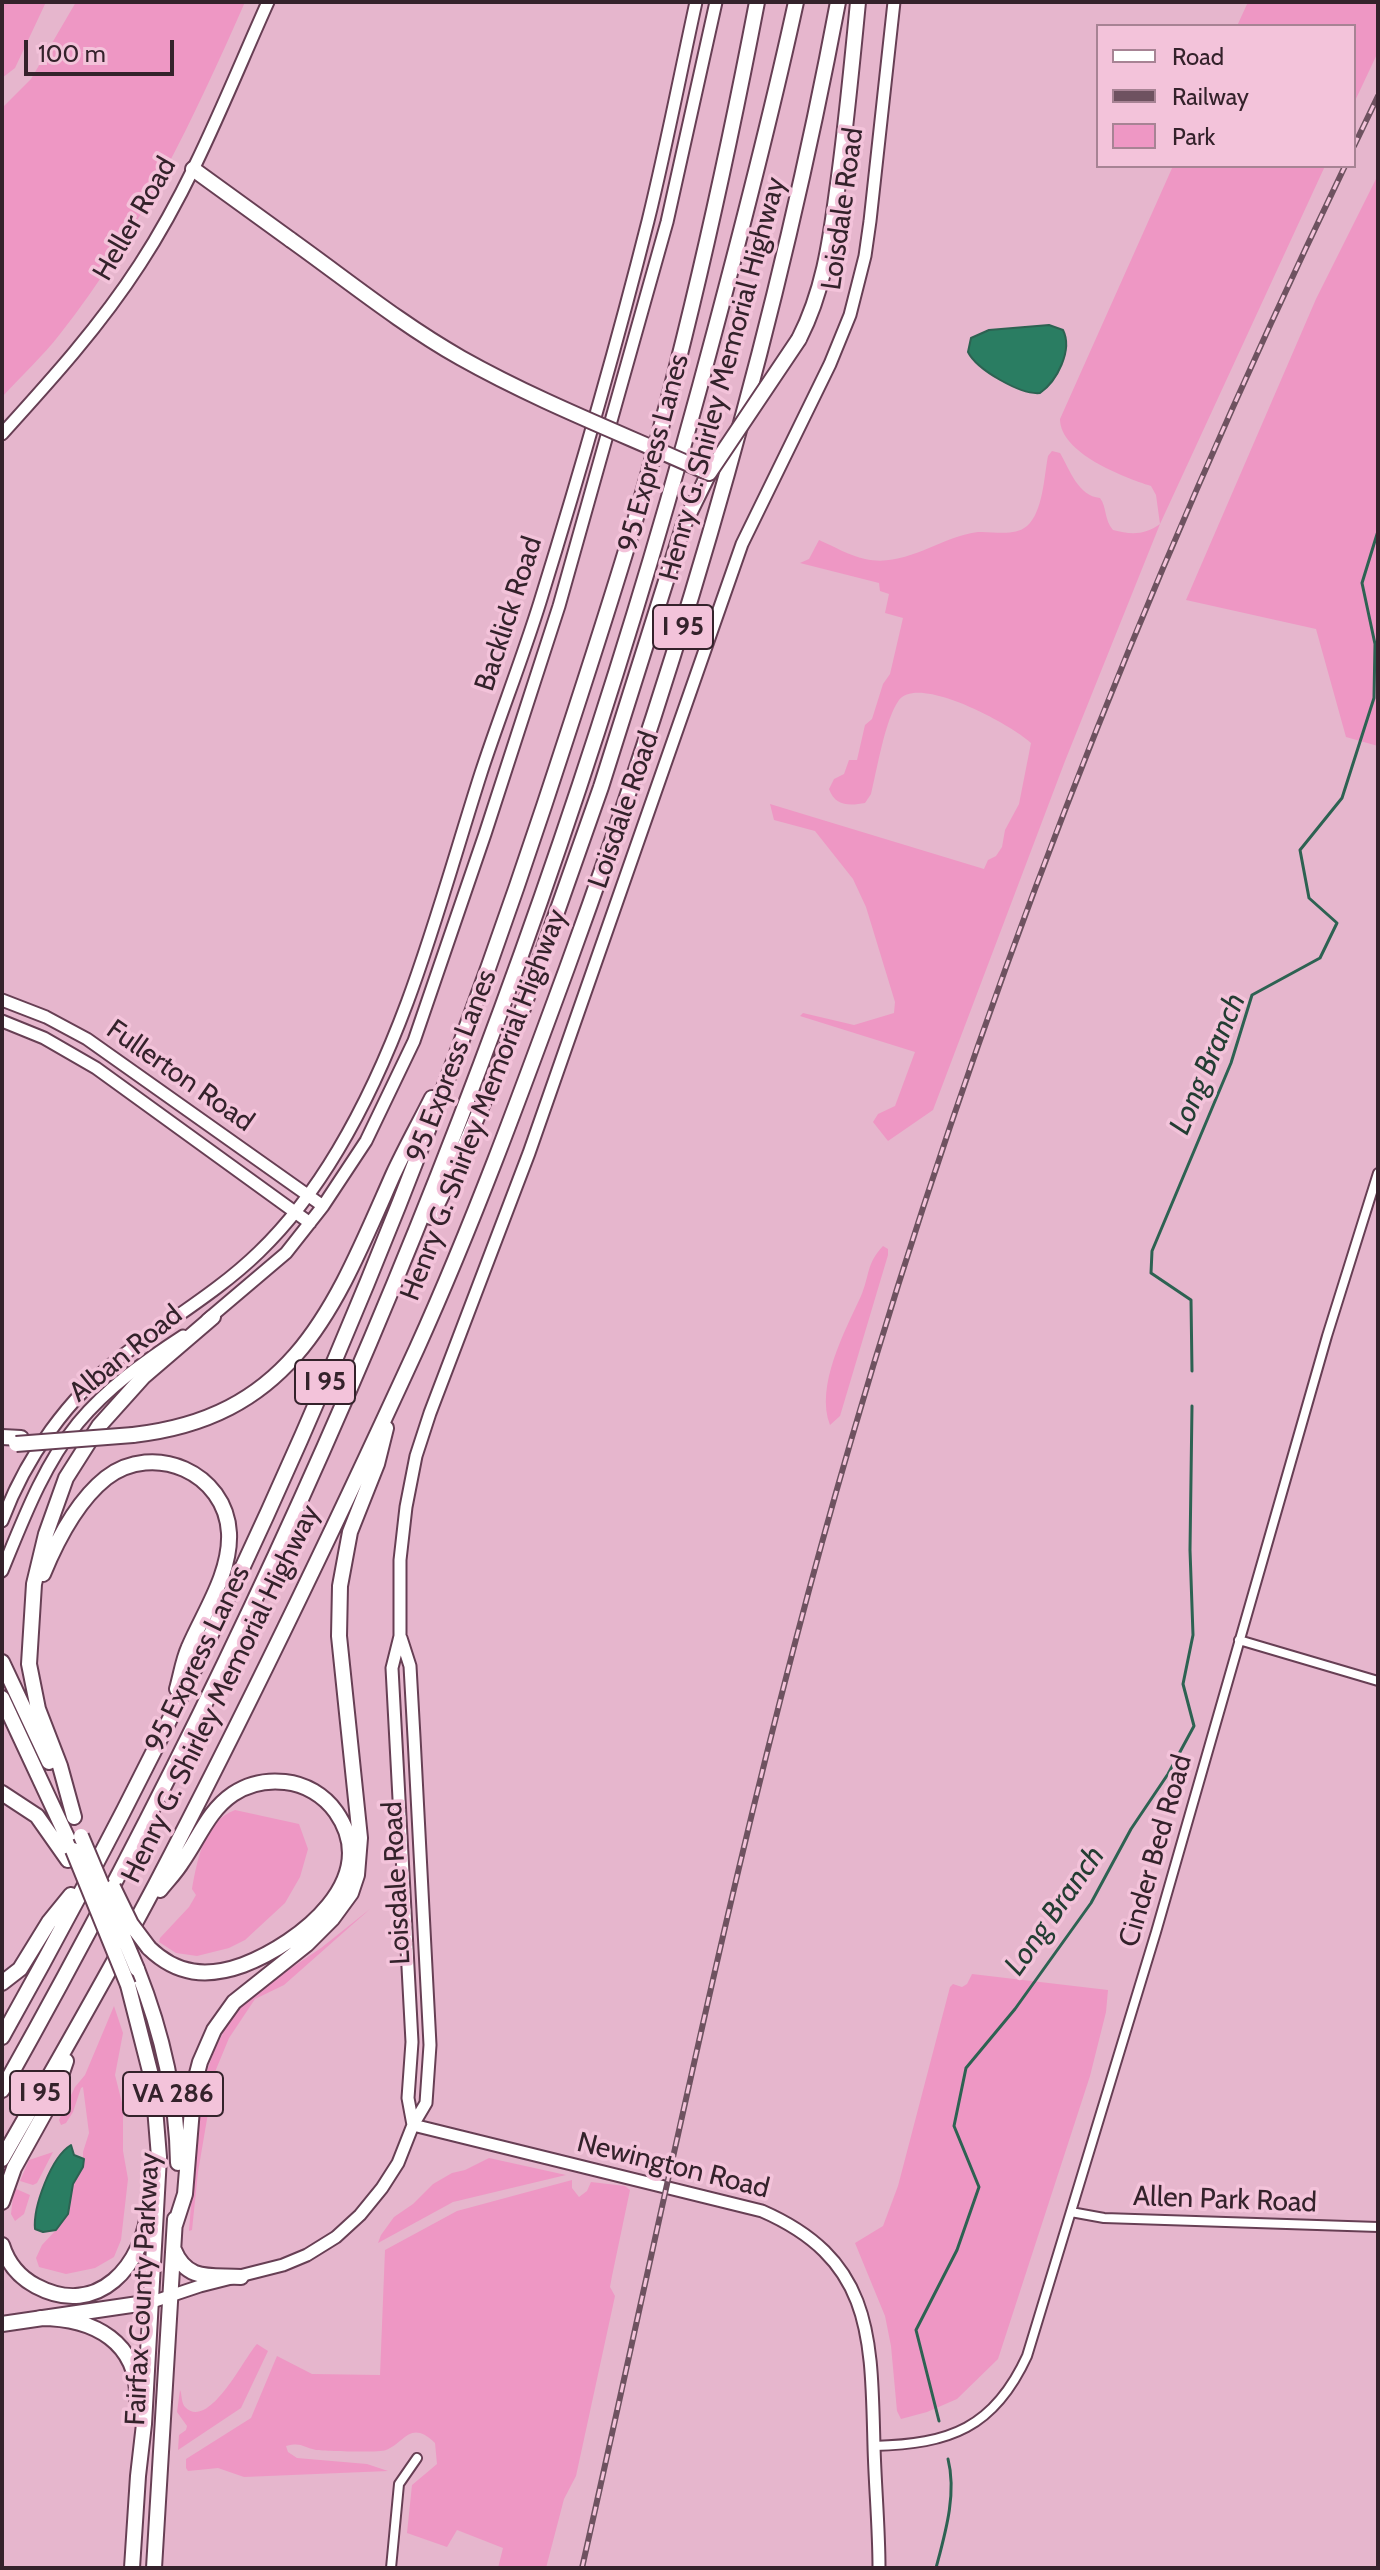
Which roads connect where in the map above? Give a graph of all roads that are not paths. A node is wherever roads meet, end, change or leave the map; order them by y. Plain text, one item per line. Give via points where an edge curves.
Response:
1 (268, 2) edge
2 (696, 2) edge
3 (716, 2) edge
4 (757, 2) edge
5 (796, 2) edge
6 (838, 2) edge
7 (858, 2) edge
8 (894, 2) edge
9 (193, 169) junction
10 (2, 434) edge
11 (709, 473) junction
12 (2, 1000) edge
13 (2, 1021) edge
14 (463, 1037) junction
15 (1378, 1173) edge
16 (308, 1196) junction
17 (323, 1206) junction
18 (295, 1212) junction
19 (310, 1223) junction
20 (386, 1307) junction
21 (213, 1317) junction
22 (395, 1392) junction
23 (2, 1437) edge
24 (13, 1442) edge
25 (2, 1521) edge
26 (2, 1571) edge
27 (33, 1605) junction
28 (400, 1636) junction
29 (1239, 1640) junction
30 (2, 1662) edge
31 (1378, 1681) edge
32 (2, 1698) edge
33 (169, 1720) junction
34 (2, 1793) edge
35 (74, 1817) junction
36 (81, 1836) junction
37 (70, 1855) junction
38 (92, 1870) junction
39 (137, 1919) junction
40 (2, 1983) edge
41 (78, 2027) junction
42 (2, 2037) edge
43 (2, 2090) edge
44 (156, 2102) junction
45 (413, 2125) junction
46 (2, 2159) edge
47 (2, 2202) edge
48 (1071, 2212) junction
49 (175, 2225) junction
50 (1378, 2227) edge
51 (2, 2245) edge
52 (173, 2248) junction
53 (241, 2277) junction
54 (171, 2296) junction
55 (152, 2302) junction
56 (40, 2318) junction
57 (2, 2324) edge
58 (874, 2446) junction
59 (417, 2458) dead end
60 (138, 2476) junction
61 (132, 2568) edge
62 (154, 2568) edge
63 (391, 2568) edge
64 (879, 2568) edge

1 - 9 main road, Heller Road
2 - 16 main road, Backlick Road via 648,219 531,629 405,1013 361,1109
3 - 17 main road, Backlick Road via 653,276 528,706 414,1041 366,1141
4 - 14 highway, Henry G. Shirley Memorial Highway / I 95 via 705,249 637,512 518,888
5 - 20 highway, 95 Express Lanes via 748,206 645,584 517,966
6 - 22 highway, Henry G. Shirley Memorial Highway / I 95 via 768,329 657,707 502,1140
7 - 11 highway, bridge via 847,126 822,285 799,339
8 - 28 main road, Loisdale Road via 870,221 853,305 742,544 533,1141 423,1433 403,1535
9 - 10 main road, Heller Road via 116,300
9 - 11 highway, bridge via 458,356 551,405
11 - 20 highway via 684,524 601,787 521,1014 457,1164
12 - 16 main road, Fullerton Road via 87,1039
13 - 18 main road, Fullerton Road via 96,1068
14 - 24 highway, bridge via 349,1275 301,1351 258,1391 185,1426 133,1435
14 - 33 highway, Henry G. Shirley Memorial Highway / I 95 via 328,1375
15 - 29 street, Cinder Bed Road
16 - 17 main road, Fullerton Road
16 - 18 main road, Backlick Road
17 - 19 main road, Alban Road
18 - 19 main road, Fullerton Road
18 - 25 main road, Alban Road via 245,1265 119,1358 80,1395 31,1460
19 - 21 main road, Alban Road
20 - 43 highway, 95 Express Lanes via 205,1705
21 - 26 main road, Alban Road via 150,1359 78,1423 45,1473
21 - 27 highway via 131,1389 88,1440 55,1505
22 - 39 highway, Henry G. Shirley Memorial Highway / I 95 via 261,1679
22 - 49 highway via 377,1464 350,1532 340,1586 339,1636 360,1847 357,1875 332,1919 234,2002 214,2030 194,2085 185,2194
23 - 24 highway
27 - 33 highway via 60,1537 105,1479 130,1465 158,1462 183,1467 205,1481 225,1512 229,1542 216,1589 187,1651
27 - 35 highway via 32,1684
28 - 45 main road, Loisdale Road via 392,1668
28 - 45 main road, Loisdale Road via 410,1666 430,2045 426,2103
29 - 31 street
29 - 48 street, Cinder Bed Road
30 - 35 highway, Fairfax County Parkway / VA 286
32 - 37 highway, Fairfax County Parkway / VA 286
33 - 38 highway, Henry G. Shirley Memorial Highway / I 95
34 - 37 highway via 37,1816
35 - 36 highway, Fairfax County Parkway / VA 286
36 - 39 highway, bridge via 149,1948 173,1967 198,1974 237,1967 288,1942 319,1917 340,1889 348,1861 343,1824 326,1801 302,1786 267,1782 241,1789 212,1815
36 - 49 highway, Fairfax County Parkway / VA 286, bridge via 158,2026 173,2097
37 - 44 highway, Fairfax County Parkway / VA 286, bridge via 104,1921 128,1985
38 - 40 highway via 49,1922 20,1969
38 - 42 highway, Henry G. Shirley Memorial Highway / I 95
39 - 41 highway, Henry G. Shirley Memorial Highway / I 95
41 - 46 highway, Henry G. Shirley Memorial Highway / I 95
41 - 47 highway via 54,2096 14,2168
44 - 51 highway via 146,2227 133,2259 115,2280 82,2295 47,2291 16,2272
44 - 55 highway, Fairfax County Parkway / VA 286 via 159,2175
45 - 53 main road, Loisdale Road via 382,2188 344,2230 307,2255
45 - 58 main road, Newington Road via 716,2198 762,2211 807,2235 839,2268 863,2317 872,2359
48 - 50 street, Allen Park Road via 1104,2218
48 - 58 street, Cinder Bed Road via 1033,2340 1000,2403 949,2435
49 - 52 highway, Fairfax County Parkway / VA 286
52 - 53 highway via 190,2273
52 - 54 highway, Fairfax County Parkway / VA 286
53 - 54 main road, Loisdale Road
54 - 55 main road, Loisdale Road
54 - 62 highway, Fairfax County Parkway / VA 286
55 - 56 highway
55 - 60 highway, Fairfax County Parkway / VA 286
56 - 57 highway
56 - 60 highway via 96,2328 128,2359 137,2393
58 - 64 main road, Newington Road
59 - 63 street via 399,2484
60 - 61 highway, Fairfax County Parkway / VA 286

